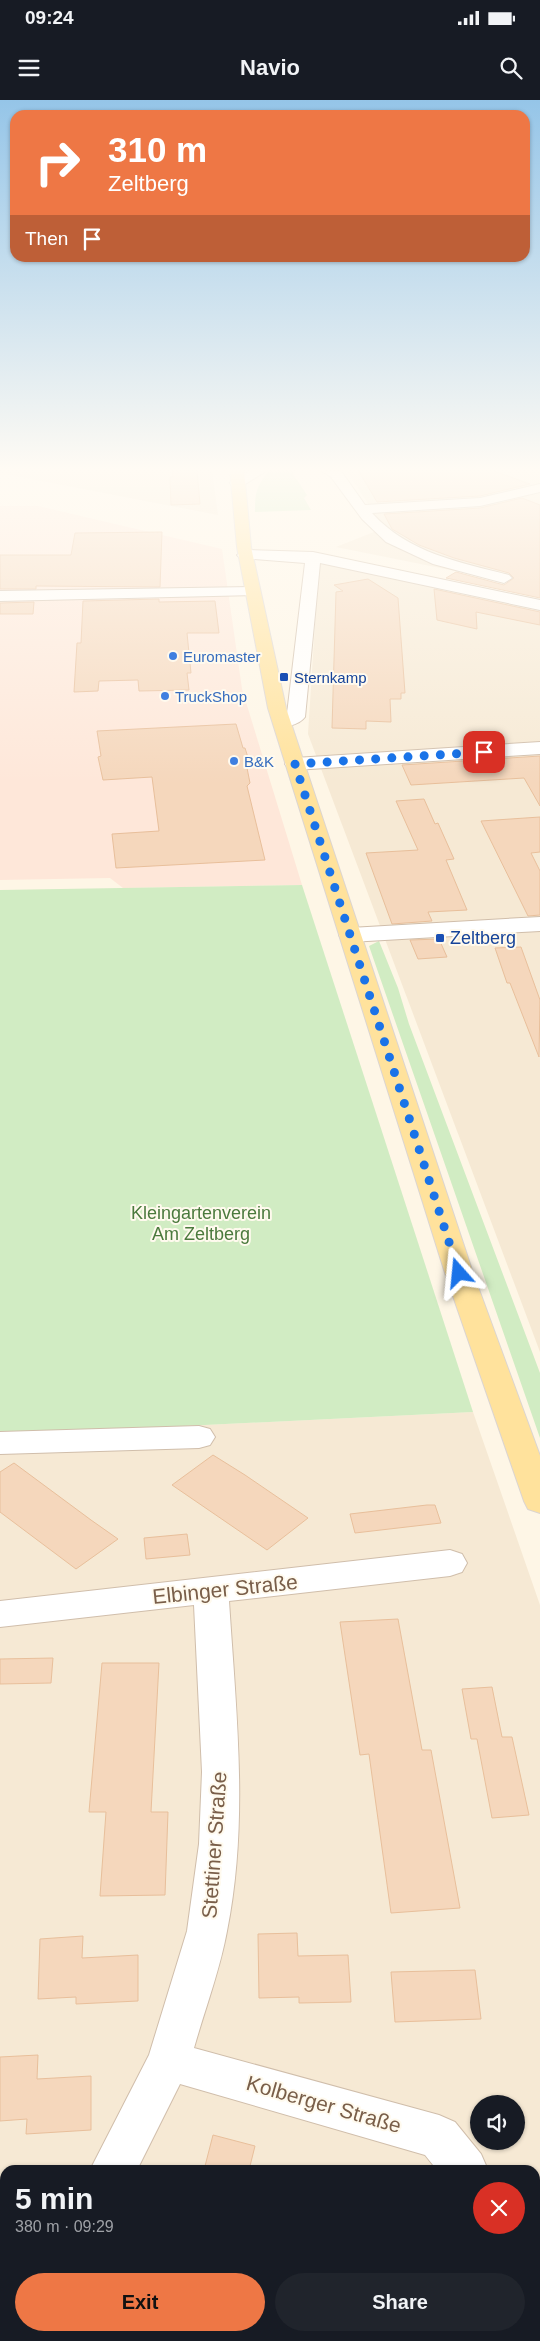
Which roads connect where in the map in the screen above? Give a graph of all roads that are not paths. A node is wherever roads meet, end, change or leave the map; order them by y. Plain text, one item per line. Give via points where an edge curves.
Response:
1 (249, 575) edge
2 (311, 575) edge
3 (398, 575) edge
4 (487, 575) edge
5 (515, 581) dead end
6 (252, 592) junction
7 (0, 596) edge
8 (540, 604) edge
9 (282, 722) junction
10 (540, 748) edge
11 (295, 764) junction
12 (538, 929) edge
13 (350, 935) junction
14 (199, 1437) dead end
15 (0, 1443) edge
16 (540, 1501) edge
17 (450, 1564) dead end
18 (211, 1590) junction
19 (0, 1614) edge
20 (169, 2061) junction
21 (116, 2165) edge
22 (462, 2165) edge

1 - 6 main road
2 - 9 street via 298,709 296,717
3 - 8 street
4 - 5 street
6 - 7 street
6 - 9 main road via 269,677
9 - 11 main road
10 - 11 street
11 - 13 main road
12 - 13 street
13 - 16 main road via 459,1273
14 - 15 street
17 - 18 street, Elbinger Straße
18 - 19 street, Elbinger Straße
18 - 20 street, Stettiner Straße via 221,1772 219,1844 207,1930
20 - 21 street, Stettiner Straße
20 - 22 street, Kolberger Straße via 439,2137

